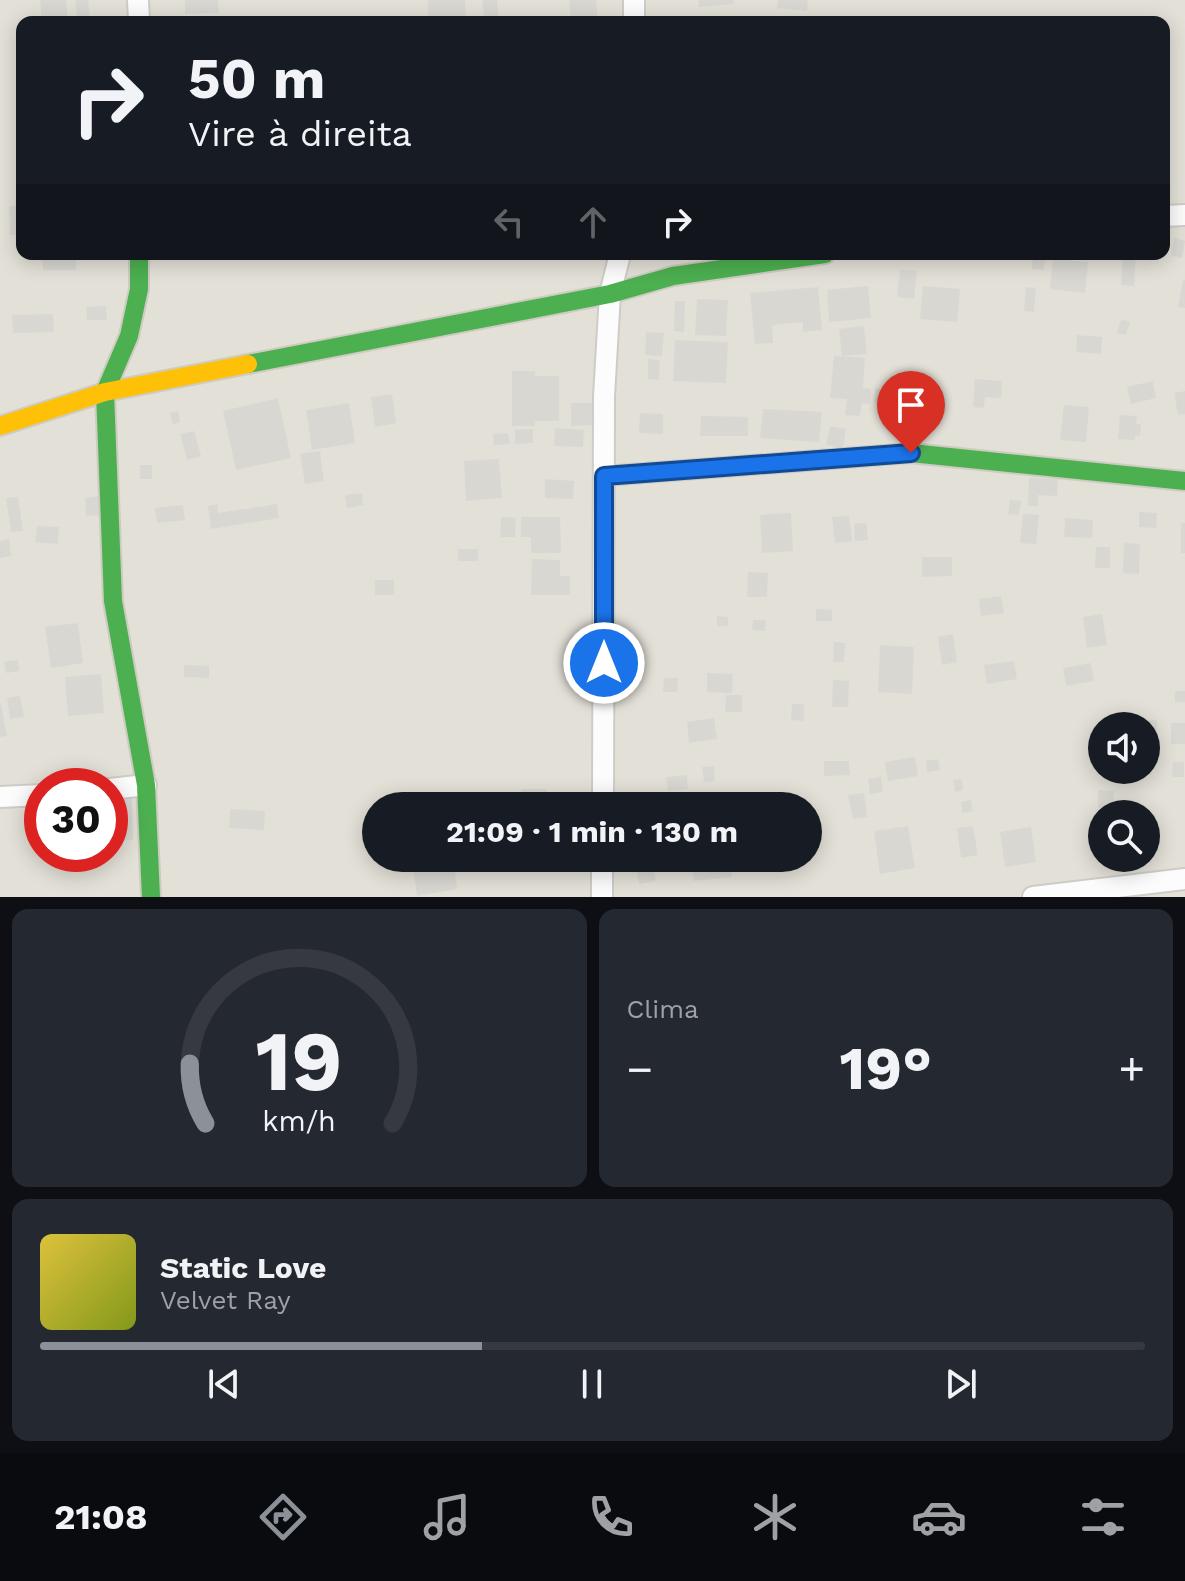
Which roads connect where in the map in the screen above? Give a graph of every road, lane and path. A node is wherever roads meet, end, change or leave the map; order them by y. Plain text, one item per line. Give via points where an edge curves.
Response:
1 (139, 260) edge
2 (618, 260) edge
3 (784, 260) edge
4 (610, 294) junction
5 (105, 392) junction
6 (0, 426) edge
7 (604, 476) junction
8 (1185, 481) edge
9 (146, 785) junction
10 (128, 787) edge
11 (603, 792) edge
12 (24, 796) edge
13 (0, 797) edge
14 (602, 872) edge
15 (1185, 879) edge
16 (151, 897) edge
17 (602, 897) edge
18 (1033, 897) edge

1 - 5 street via 129,336
2 - 4 street
3 - 4 street via 673,276
4 - 5 street
4 - 7 street
5 - 6 street
5 - 9 street via 113,601
7 - 8 street via 911,453
7 - 11 street
9 - 10 street
9 - 16 street
12 - 13 street
14 - 17 street
15 - 18 street

